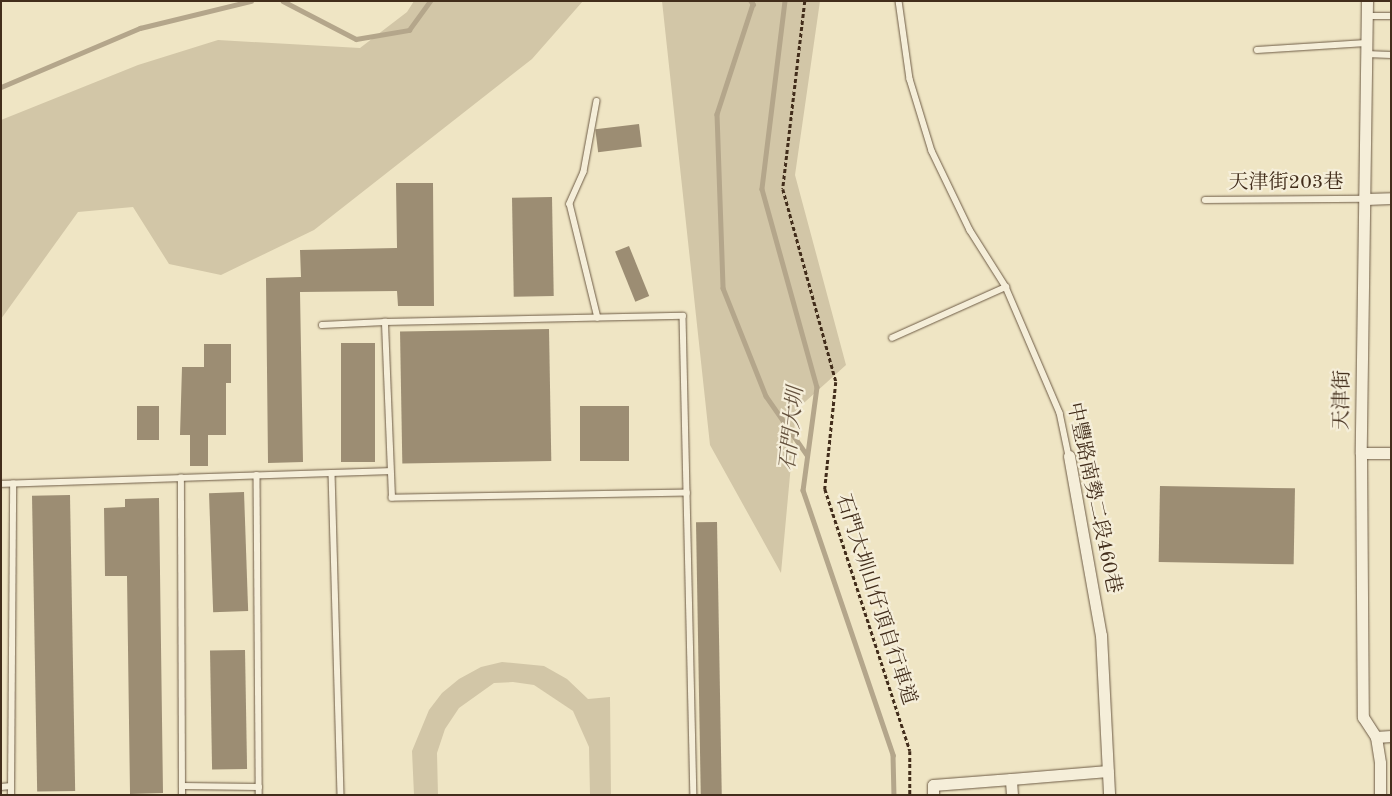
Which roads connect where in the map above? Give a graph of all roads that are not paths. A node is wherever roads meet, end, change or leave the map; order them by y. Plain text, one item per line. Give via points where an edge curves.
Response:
1 (899, 1) edge
2 (1367, 1) edge
3 (1367, 16) junction
4 (1391, 16) edge
5 (1366, 48) junction
6 (1257, 50) dead end
7 (1391, 55) edge
8 (597, 101) dead end
9 (1391, 198) edge
10 (1366, 199) junction
11 (1205, 200) dead end
12 (1006, 287) junction
13 (598, 318) junction
14 (385, 322) junction
15 (322, 325) dead end
16 (892, 338) dead end
17 (1361, 453) junction
18 (1391, 453) edge
19 (1069, 456) joint
20 (390, 471) junction
21 (332, 473) junction
22 (257, 475) junction
23 (181, 478) junction
24 (1, 484) edge
25 (13, 484) junction
26 (687, 493) junction
27 (1391, 736) edge
28 (1376, 737) junction
29 (1108, 771) junction
30 (1011, 779) junction
31 (1, 786) edge
32 (11, 786) junction
33 (182, 786) junction
34 (259, 787) junction
35 (933, 790) edge
36 (11, 795) edge
37 (182, 795) edge
38 (259, 795) edge
39 (341, 795) edge
40 (694, 795) edge
41 (1012, 795) edge
42 (1109, 795) edge
43 (1380, 795) edge

1 - 12 lane, 中豐路南勢二段460巷 via 910,78 932,151 970,230
2 - 3 street, 天津街
3 - 4 lane
3 - 5 street, 天津街
5 - 6 lane
5 - 7 lane
5 - 10 street, 天津街
8 - 13 lane via 584,172 570,204
9 - 10 street
10 - 11 lane, 天津街203巷
10 - 17 street, 天津街
12 - 16 lane
12 - 19 lane, 中豐路南勢二段460巷 via 1060,412
13 - 14 lane
13 - 26 lane via 683,316
14 - 15 lane
14 - 20 lane
17 - 18 street
17 - 28 street, 天津街 via 1363,717
19 - 29 street, 中豐路南勢二段460巷 via 1101,635
20 - 21 lane
20 - 26 lane via 392,498
21 - 22 lane
21 - 39 lane
22 - 23 lane
22 - 34 lane
23 - 25 lane
23 - 33 lane
24 - 25 lane
25 - 32 lane
26 - 40 lane
27 - 28 street
28 - 43 street, 天津街
29 - 30 street
29 - 42 street, 中豐路南勢二段460巷
30 - 35 street
30 - 41 street
31 - 32 lane
32 - 36 lane
33 - 34 lane
33 - 37 lane
34 - 38 lane

